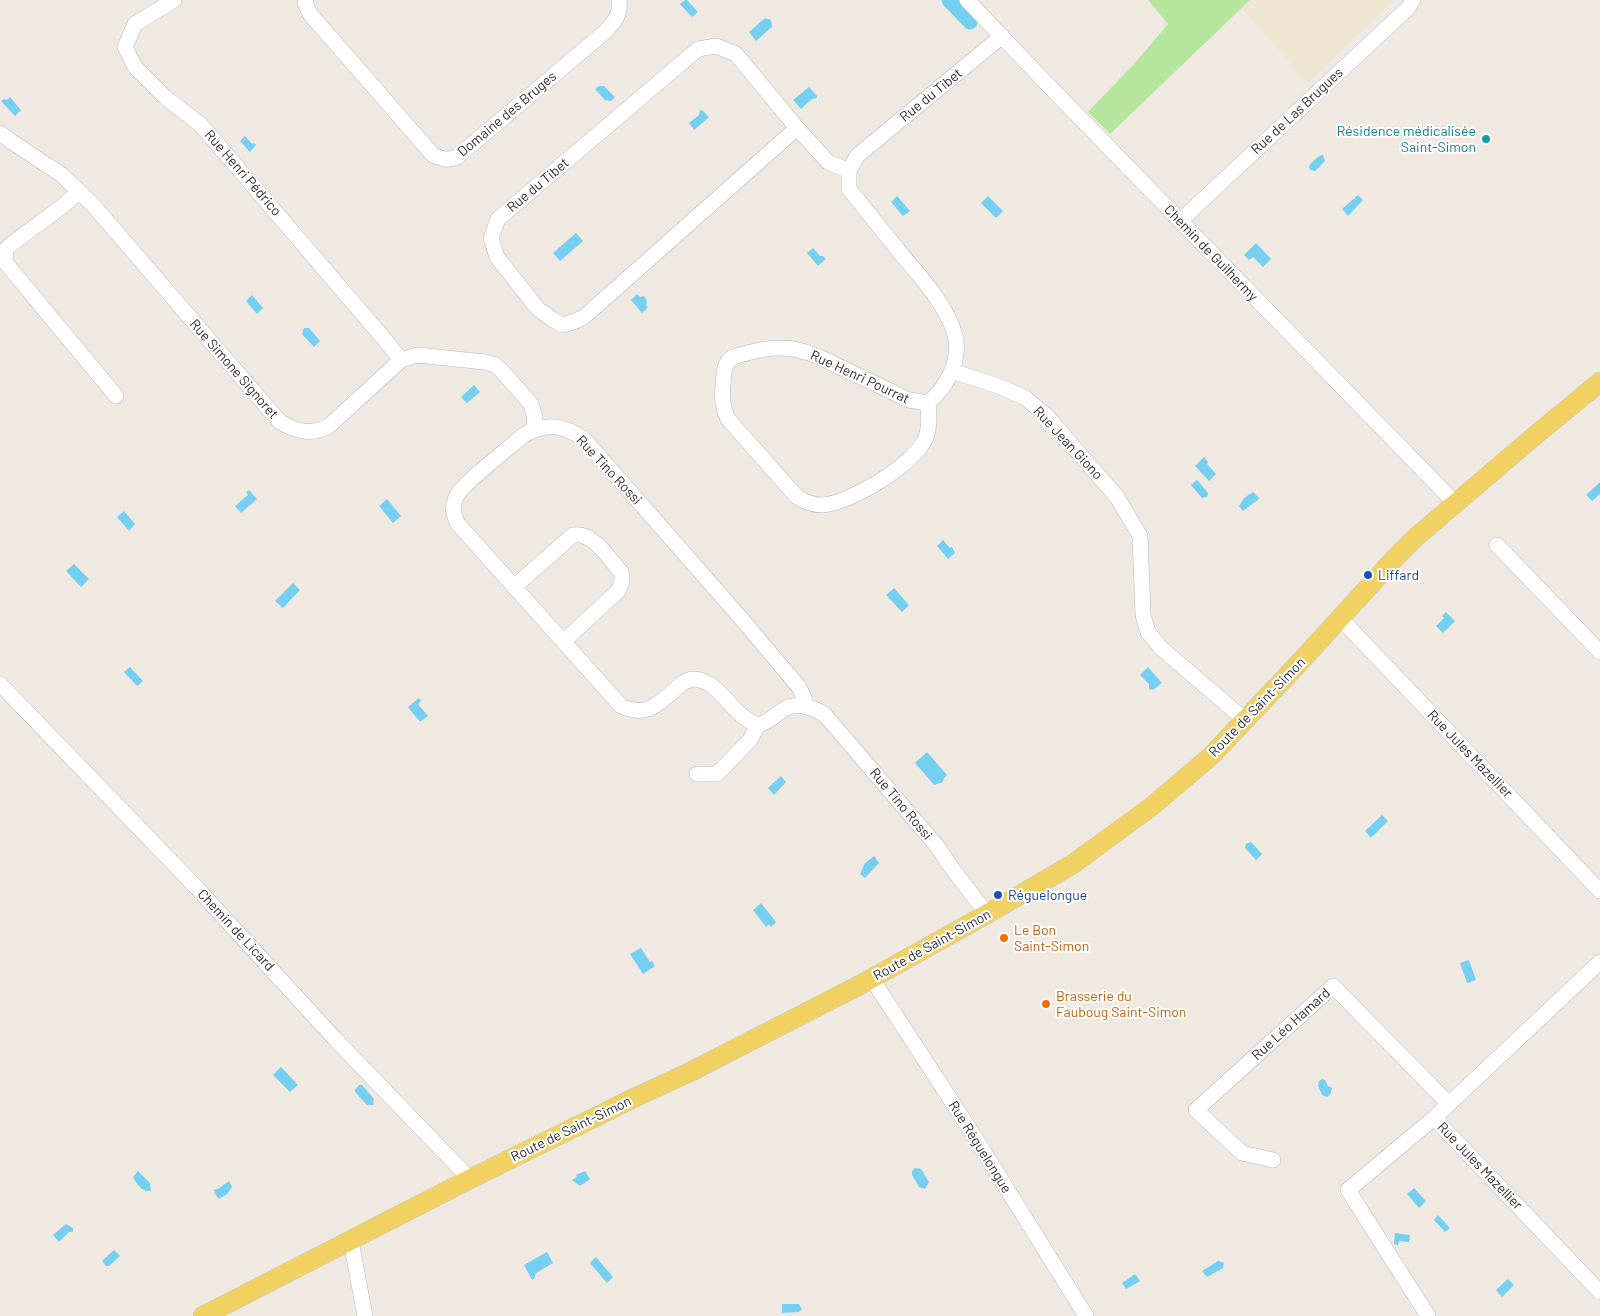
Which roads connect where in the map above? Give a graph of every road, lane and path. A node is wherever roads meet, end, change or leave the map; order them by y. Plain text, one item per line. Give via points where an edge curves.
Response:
1 (174, 0) edge
2 (306, 0) edge
3 (618, 0) edge
4 (967, 0) edge
5 (1413, 0) edge
6 (1002, 36) junction
7 (796, 128) junction
8 (0, 133) edge
9 (849, 171) junction
10 (79, 191) junction
11 (1180, 221) junction
12 (401, 360) junction
13 (952, 371) junction
14 (1600, 382) edge
15 (116, 396) dead end
16 (928, 403) junction
17 (534, 429) junction
18 (1456, 504) junction
19 (1497, 545) dead end
20 (514, 587) junction
21 (1340, 618) junction
22 (564, 641) junction
23 (1600, 652) edge
24 (0, 684) edge
25 (805, 706) junction
26 (1245, 720) junction
27 (758, 725) junction
28 (697, 774) dead end
29 (1600, 891) edge
30 (987, 914) junction
31 (1600, 962) edge
32 (872, 979) junction
33 (1449, 1104) junction
34 (1434, 1118) junction
35 (1273, 1160) dead end
36 (470, 1179) junction
37 (351, 1241) junction
38 (1600, 1292) edge
39 (203, 1316) edge
40 (366, 1316) edge
41 (1086, 1316) edge
42 (1428, 1316) edge

1 - 12 street, Rue Henri Pédrico via 135,24 125,47 135,67 164,97 201,125
2 - 3 street, Domaine des Bruges via 310,14 433,155 450,160 616,21
4 - 6 street, Chemin de Guilhermy
5 - 11 street, Rue de Las Brugues
6 - 9 street, Rue du Tibet via 857,156
6 - 11 street, Chemin de Guilhermy
7 - 7 street, Rue du Tibet via 736,54 716,46 698,49 498,219 491,238 497,257 538,309 562,325 576,321
7 - 9 street, Rue du Tibet via 828,162
8 - 10 street, Rue Simone Signoret via 62,175
9 - 13 street via 849,189 927,285 949,319 956,351
10 - 12 street, Rue Simone Signoret via 280,422 292,429 307,433 321,430
10 - 15 street via 66,205 6,249 5,262
11 - 18 street, Chemin de Guilhermy
12 - 17 street via 417,355 495,365 531,404
13 - 16 street, Rue Henri Pourrat via 944,387
13 - 26 street, Rue Jean Giono via 1024,397 1046,415 1117,497 1140,536 1143,615 1148,632 1161,648
14 - 18 main road, Route de Saint-Simon
16 - 16 street, Rue Henri Pourrat via 926,438 918,450 881,481 839,502 809,504 797,497 728,419 722,401 724,371 734,357 768,348 800,350 909,400
17 - 20 street via 466,485 454,504 453,514 458,524
17 - 25 street, Rue Tino Rossi via 561,427 584,439 799,686
18 - 21 main road, Route de Saint-Simon via 1395,558
19 - 23 street
20 - 22 street
20 - 22 street via 573,536 580,534 594,541 621,572 622,585
21 - 26 main road, Route de Saint-Simon
21 - 29 street, Rue Jules Mazellier
22 - 27 street via 621,706 637,711 647,710 655,707 685,680 703,680 746,720
24 - 36 street, Chemin de Licard
25 - 27 street via 787,708
25 - 30 street, Rue Tino Rossi via 825,715 844,736 937,846
26 - 30 main road, Route de Saint-Simon via 1179,784 1118,833 1073,864
27 - 28 street via 750,740 717,774
30 - 32 main road, Route de Saint-Simon
31 - 33 street, Rue Jules Mazellier
32 - 36 main road, Route de Saint-Simon
32 - 41 street, Rue Réguelongue
33 - 34 street, Rue Jules Mazellier
33 - 35 street, Rue Léo Hamard via 1333,986 1196,1110 1242,1153
34 - 38 street, Rue Jules Mazellier
34 - 42 street via 1348,1190
36 - 37 main road, Route de Saint-Simon
37 - 39 main road, Route de Saint-Simon
37 - 40 street

